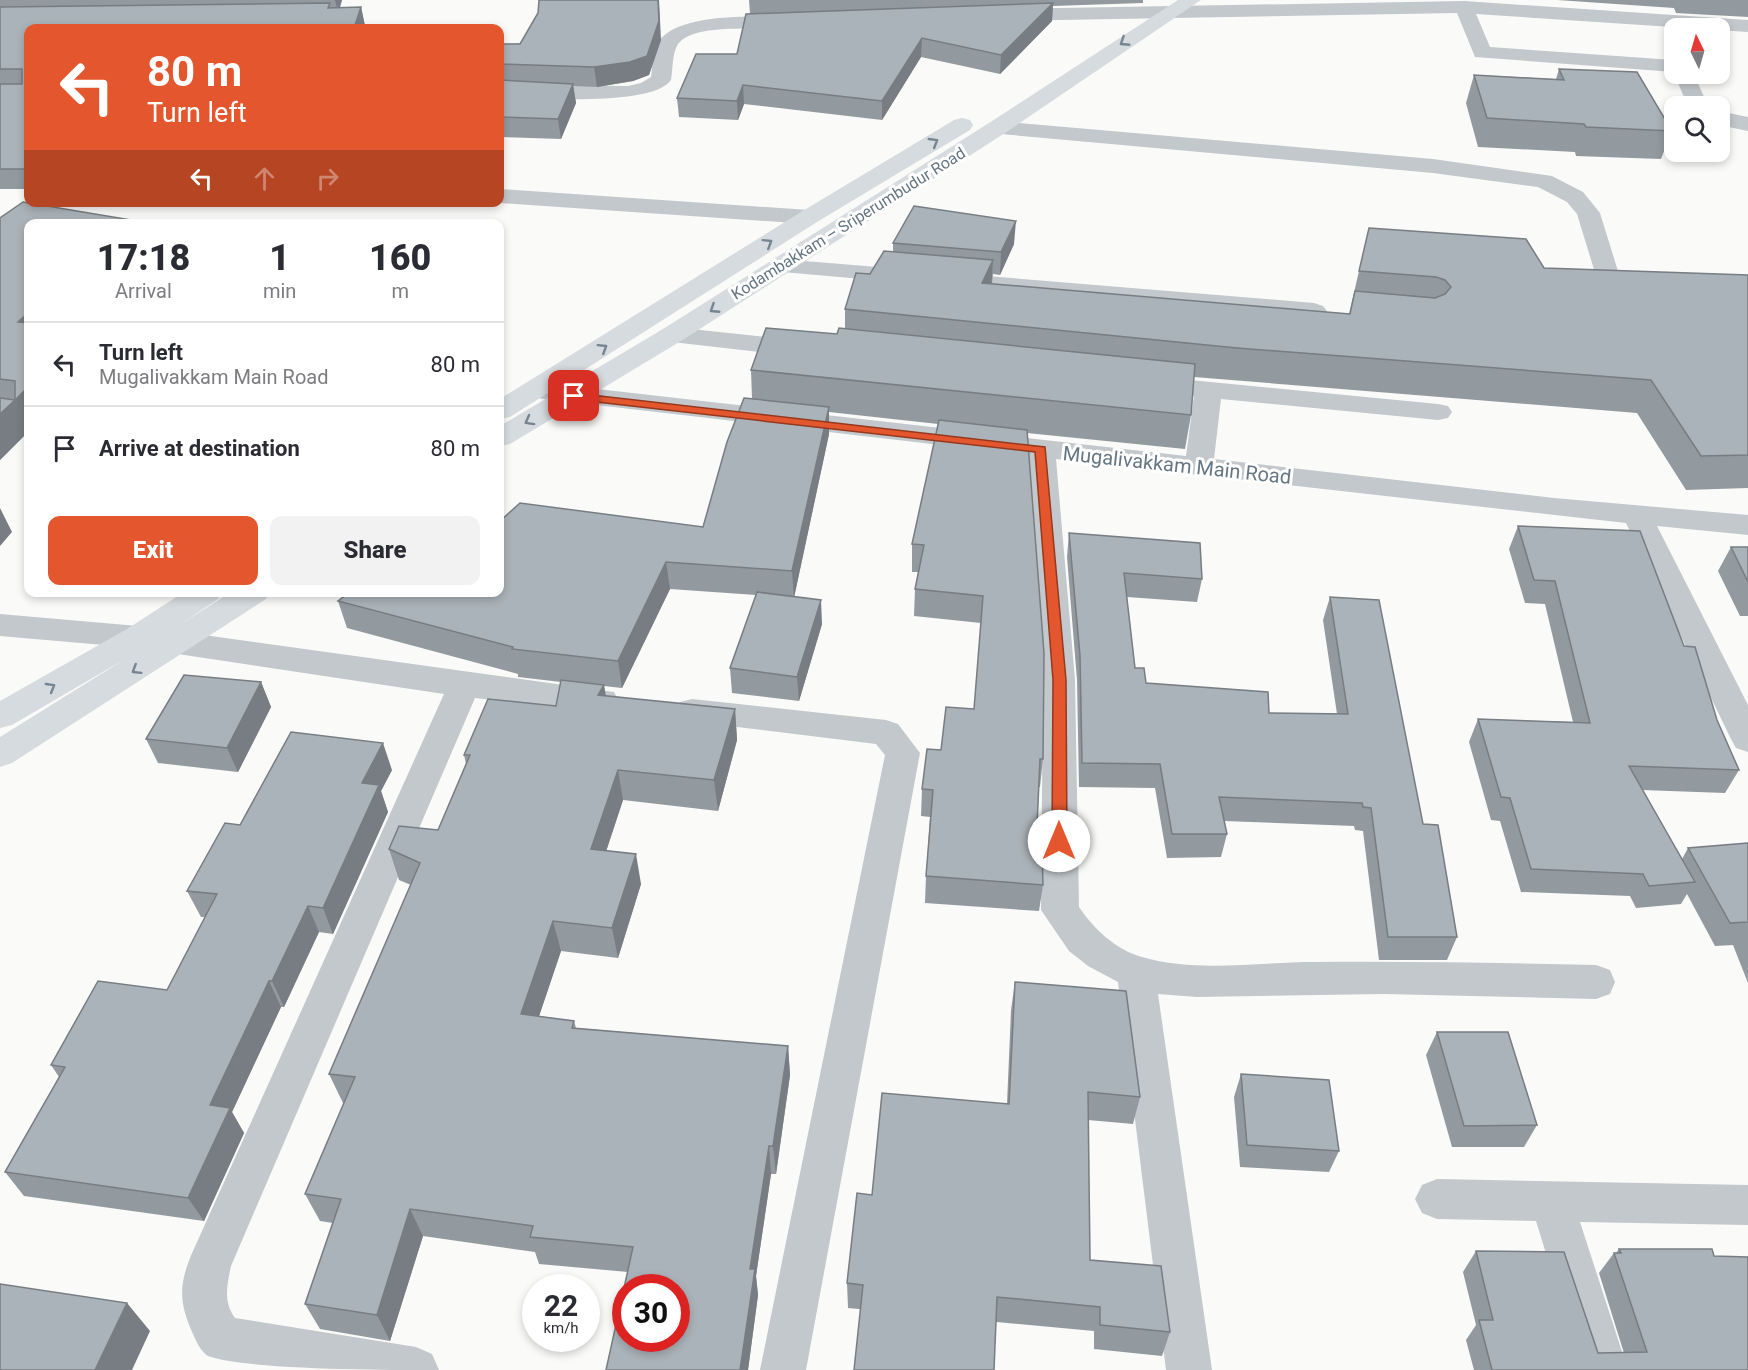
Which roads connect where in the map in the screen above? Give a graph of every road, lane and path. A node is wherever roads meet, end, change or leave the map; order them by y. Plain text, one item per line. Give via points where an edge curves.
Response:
1 (1179, 3) edge
2 (1464, 7) junction
3 (1140, 12) junction
4 (993, 16) edge
5 (814, 21) edge
6 (1748, 26) edge
7 (1664, 65) edge
8 (504, 91) edge
9 (1730, 120) edge
10 (1748, 124) edge
11 (997, 128) junction
12 (504, 196) edge
13 (809, 217) junction
14 (780, 266) junction
15 (1609, 284) edge
16 (1332, 313) edge
17 (672, 335) junction
18 (831, 351) edge
19 (1125, 381) edge
20 (536, 390) junction
21 (1208, 390) junction
22 (574, 396) junction
23 (504, 409) edge
24 (1438, 412) dead end
25 (504, 436) edge
26 (1041, 449) junction
27 (1199, 467) junction
28 (1637, 515) junction
29 (1748, 525) edge
30 (199, 597) edge
31 (248, 597) edge
32 (0, 625) edge
33 (138, 637) junction
34 (178, 644) junction
35 (464, 685) junction
36 (0, 716) edge
37 (1748, 740) edge
38 (0, 754) edge
39 (1136, 972) junction
40 (1596, 982) dead end
41 (1437, 1200) dead end
42 (1552, 1202) junction
43 (1748, 1205) edge
44 (416, 1370) edge
45 (783, 1370) edge
46 (1189, 1370) edge
47 (1605, 1370) edge

1 - 2 street
1 - 3 main road, Kodambakkam – Sriperumbudur Road
1 -> 11 main road, Kodambakkam – Sriperumbudur Road
2 - 6 street
2 - 7 street via 1482,53
3 - 4 street
13 -> 3 main road, Kodambakkam – Sriperumbudur Road
5 - 8 street via 708,26 678,32 668,43 661,80 648,88 628,92
9 - 10 street
11 - 14 main road, Kodambakkam – Sriperumbudur Road
11 - 15 street via 1433,166 1545,181 1575,197 1588,213
12 - 13 street
20 -> 13 main road, Kodambakkam – Sriperumbudur Road
14 - 16 street
14 -> 17 main road, Kodambakkam – Sriperumbudur Road
17 - 18 street
17 - 22 main road, Kodambakkam – Sriperumbudur Road
19 - 21 street
20 - 22 street, Mugalivakkam Main Road
20 - 23 main road, Kodambakkam – Sriperumbudur Road
21 - 24 street
21 - 27 street
22 -> 25 main road, Kodambakkam – Sriperumbudur Road
22 - 26 street, Mugalivakkam Main Road
26 - 27 street, Mugalivakkam Main Road
26 - 39 street via 1059,680 1060,910 1073,932 1096,953
27 - 28 street, Mugalivakkam Main Road
28 - 29 street, Mugalivakkam Main Road
28 - 37 street
30 - 33 main road
31 - 34 main road
32 - 33 street
33 - 34 street
36 -> 33 main road
34 - 35 street
34 -> 38 main road
35 - 44 street via 209,1266 202,1294 206,1317 222,1339
35 - 45 street via 886,733 903,753
39 - 40 street via 1173,979 1378,977
39 - 46 street
41 - 42 street
42 - 43 street
42 - 47 street

